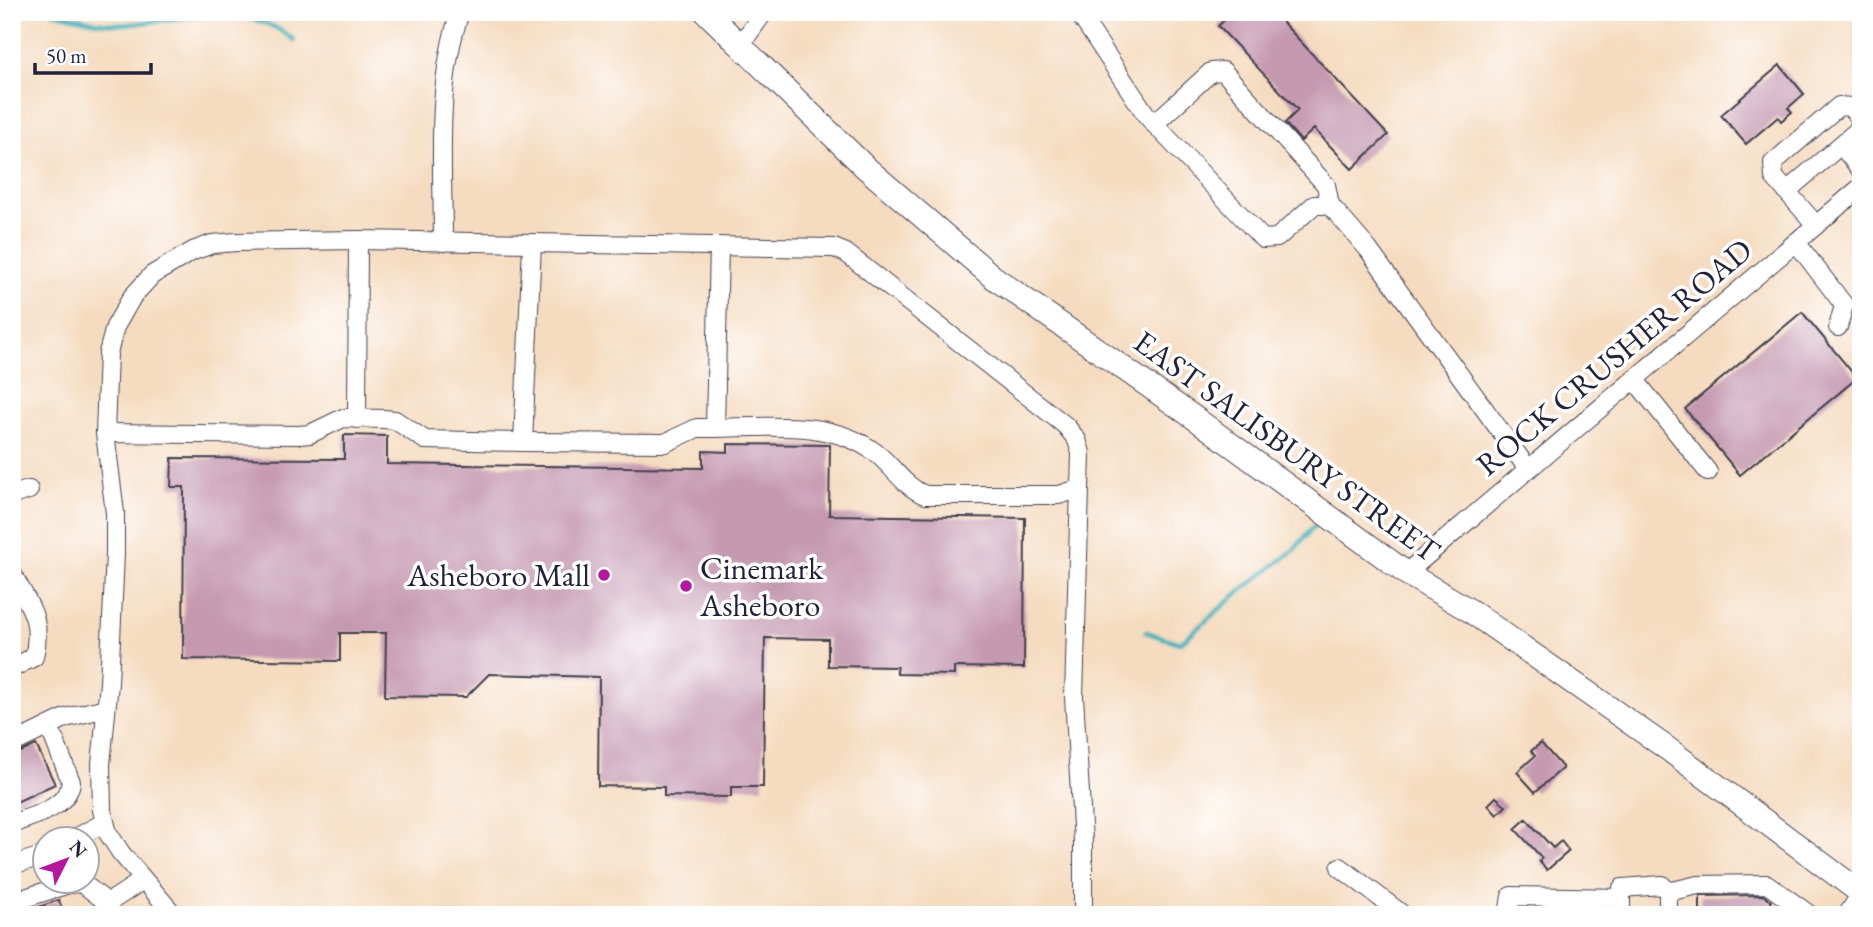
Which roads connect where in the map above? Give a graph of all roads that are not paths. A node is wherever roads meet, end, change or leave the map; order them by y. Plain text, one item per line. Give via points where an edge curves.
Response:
1 (460, 12) edge
2 (706, 12) edge
3 (764, 12) edge
4 (1078, 12) edge
5 (739, 47) junction
6 (1861, 120) edge
7 (1154, 124) junction
8 (1841, 145) junction
9 (1861, 170) edge
10 (1861, 187) edge
11 (1787, 191) junction
12 (1329, 205) junction
13 (1816, 225) junction
14 (358, 240) junction
15 (443, 242) junction
16 (1796, 242) junction
17 (532, 244) junction
18 (719, 246) junction
19 (1838, 327) dead end
20 (1634, 380) junction
21 (357, 419) junction
22 (715, 428) junction
23 (105, 433) junction
24 (523, 442) junction
25 (1528, 469) junction
26 (1708, 472) dead end
27 (1078, 489) junction
28 (12, 573) edge
29 (1406, 573) junction
30 (12, 668) edge
31 (106, 708) junction
32 (49, 726) junction
33 (12, 744) edge
34 (106, 822) junction
35 (12, 824) edge
36 (100, 825) edge
37 (32, 859) edge
38 (12, 865) edge
39 (1340, 867) dead end
40 (143, 880) junction
41 (1668, 892) junction
42 (1861, 894) edge
43 (12, 902) edge
44 (1621, 906) edge
45 (110, 909) edge
46 (174, 915) edge
47 (1083, 915) edge
48 (1403, 915) edge
49 (1508, 915) edge
50 (1668, 915) edge
51 (1810, 915) edge
52 (1847, 915) edge

1 - 15 street via 446,66 442,120
2 - 5 main road, EAST SALISBURY STREET
3 - 5 street
4 - 7 street
5 - 29 main road, EAST SALISBURY STREET via 865,167 993,277
6 - 8 street via 1858,130
6 - 11 street via 1850,107 1839,106 1773,163 1774,177
7 - 12 street via 1263,239 1277,238 1314,205
7 - 12 street via 1212,72 1223,71 1326,185
8 - 9 street
8 - 11 street
10 - 13 street, ROCK CRUSHER ROAD
11 - 13 street
12 - 25 street via 1368,249
13 - 16 street, ROCK CRUSHER ROAD
14 - 15 street
14 - 21 street
14 - 23 street via 212,244 152,275 132,297 115,327 108,353
15 - 17 street
16 - 19 street via 1844,305
16 - 20 street, ROCK CRUSHER ROAD
17 - 18 street
17 - 24 street
18 - 22 street
18 - 27 street via 823,247 846,253 1066,426 1081,453
20 - 25 street, ROCK CRUSHER ROAD
20 - 26 street
21 - 23 street via 343,418 310,435
21 - 24 street via 395,420 425,440 439,443
22 - 24 street via 697,428 665,443
22 - 27 street via 839,433 879,455 910,487 925,495 1059,495
23 - 31 street via 116,554
25 - 29 street, ROCK CRUSHER ROAD
27 - 47 street via 1074,697
28 - 30 street via 40,633 34,657
29 - 42 main road, EAST SALISBURY STREET via 1469,610 1668,749
31 - 32 street
31 - 34 street via 101,764
32 - 33 street
32 - 35 street via 71,782 69,791 59,804
34 - 36 street
34 - 40 street via 115,843
37 - 38 street
39 - 48 street
40 - 45 street
40 - 46 street
41 - 44 street via 1662,885 1630,885 1622,888
41 - 50 street
41 - 51 street via 1698,885 1767,884
42 - 52 street
43 - 45 street via 76,883 88,886
44 - 49 street via 1511,896

